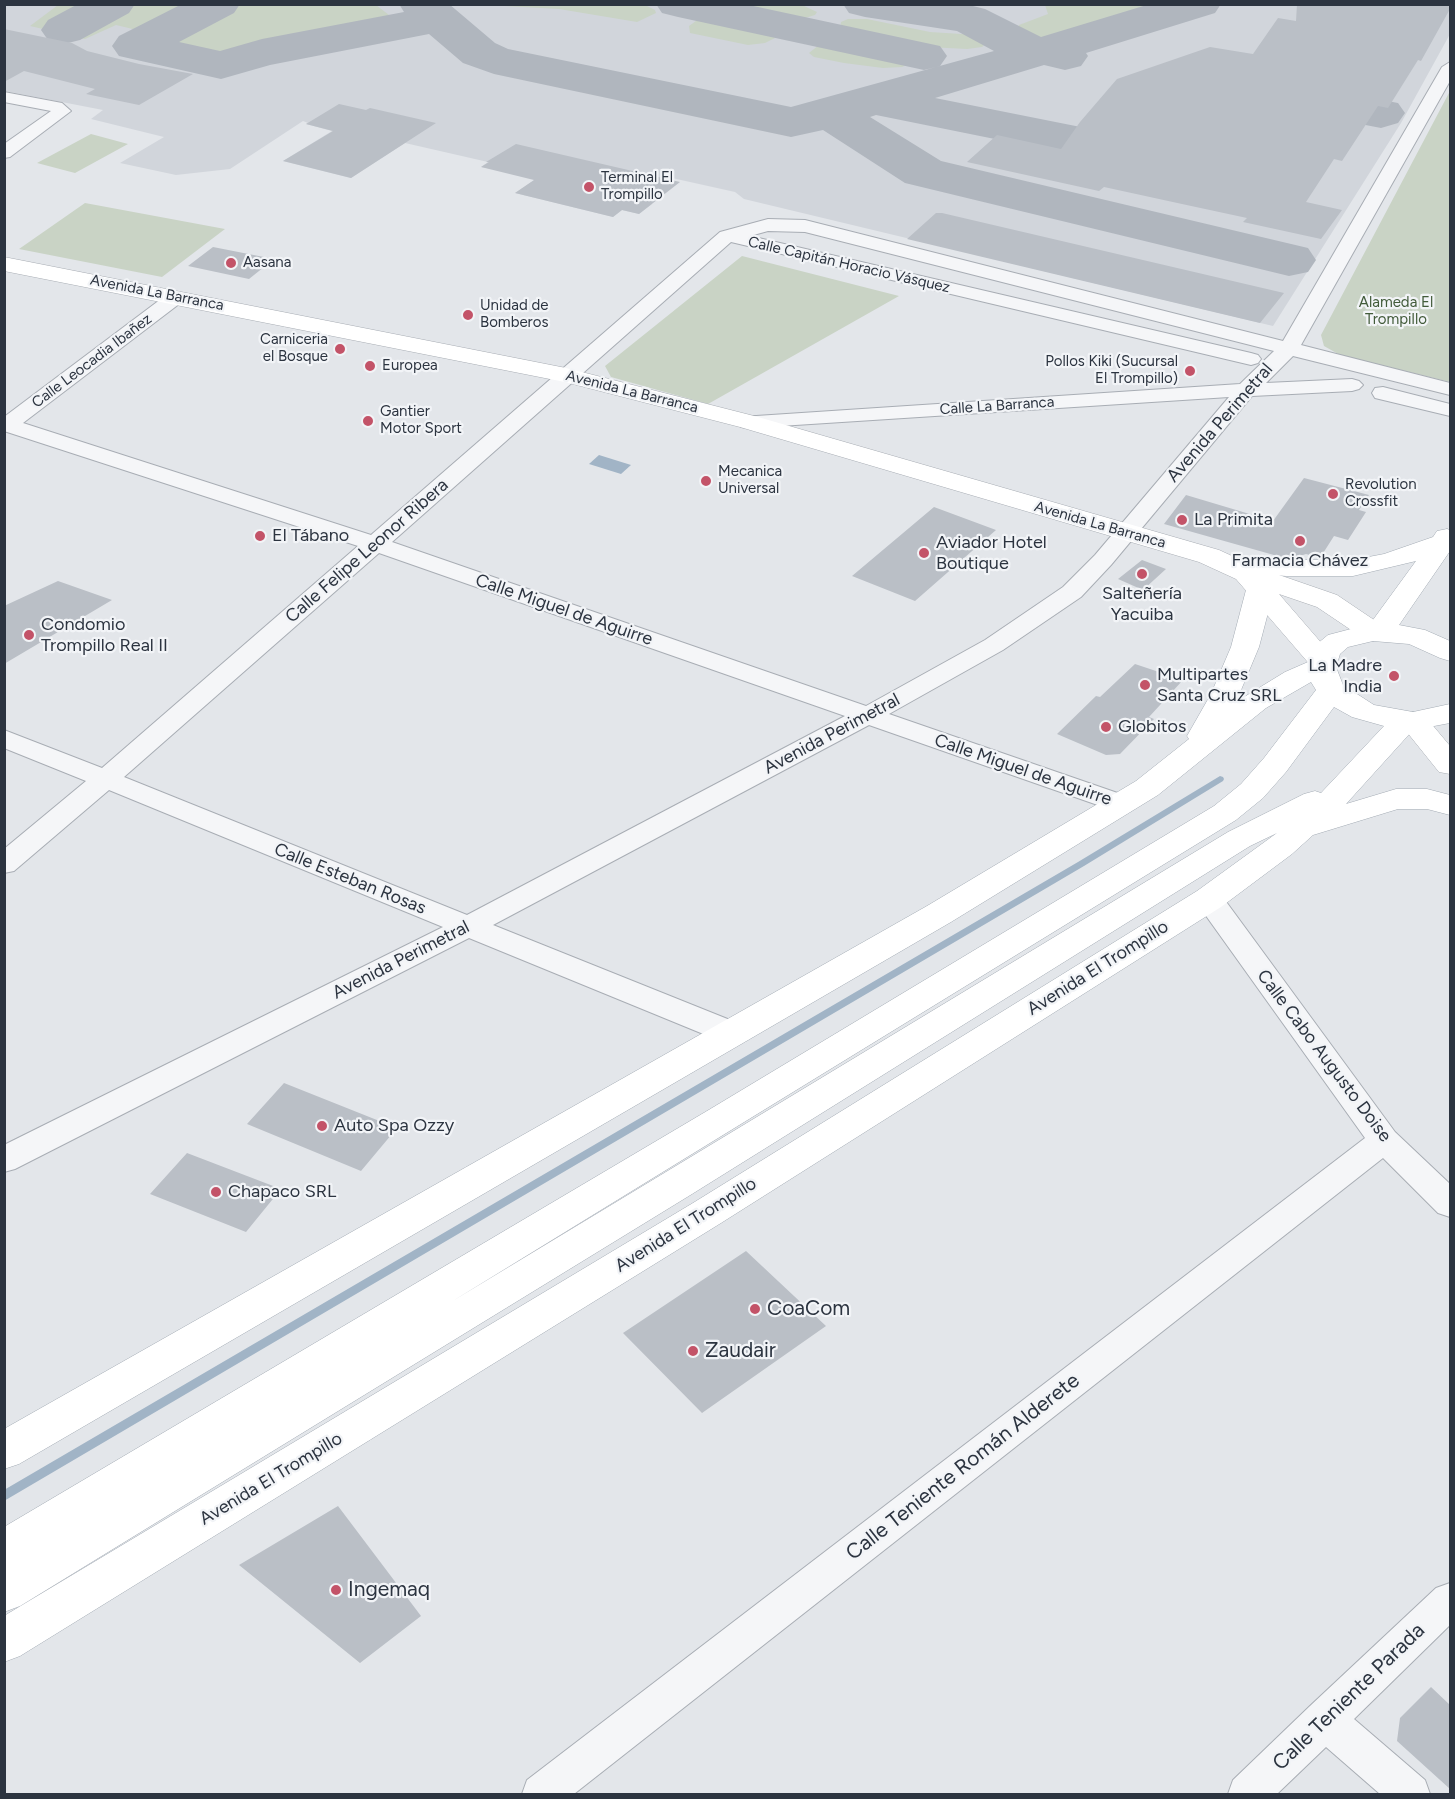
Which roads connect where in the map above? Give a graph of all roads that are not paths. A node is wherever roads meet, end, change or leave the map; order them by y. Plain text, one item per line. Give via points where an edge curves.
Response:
1 (1450, 67) edge
2 (4, 97) edge
3 (4, 153) edge
4 (727, 236) junction
5 (4, 264) edge
6 (176, 297) junction
7 (1279, 356) junction
8 (566, 375) junction
9 (1352, 385) junction
10 (1246, 390) junction
11 (1450, 390) edge
12 (1450, 410) edge
13 (749, 422) junction
14 (6, 424) edge
15 (1126, 533) junction
16 (1447, 537) edge
17 (376, 544) junction
18 (1246, 576) junction
19 (1376, 632) junction
20 (1450, 652) edge
21 (1325, 672) junction
22 (1450, 713) edge
23 (868, 715) junction
24 (1410, 720) junction
25 (4, 738) edge
26 (1194, 751) junction
27 (1450, 765) edge
28 (107, 778) junction
29 (1349, 784) junction
30 (1122, 804) junction
31 (1450, 805) edge
32 (1300, 828) junction
33 (4, 864) edge
34 (1209, 899) junction
35 (467, 927) junction
36 (729, 1032) junction
37 (1384, 1140) junction
38 (4, 1160) edge
39 (679, 1184) junction
40 (1450, 1204) edge
41 (706, 1213) junction
42 (4, 1451) edge
43 (4, 1550) edge
44 (4, 1592) edge
45 (1450, 1600) edge
46 (4, 1641) edge
47 (1324, 1719) junction
48 (542, 1794) edge
49 (1248, 1794) edge
50 (1410, 1794) edge

1 - 7 street, Avenida Perimetral
2 - 3 street via 61,109 62,113
4 - 7 street, Calle Capitán Horacio Vásquez
4 - 7 street, Calle Capitán Horacio Vásquez via 768,225 805,226
4 - 8 street, Calle Felipe Leonor Ribera
5 - 6 main road, Avenida La Barranca
6 - 8 main road, Avenida La Barranca
6 - 14 street, Calle Leocadia Ibañez
7 - 9 street, Calle Capitán Horacio Vásquez
7 - 10 street, Avenida Perimetral
7 - 11 street, Calle Capitán Horacio Vásquez
8 - 13 main road, Avenida La Barranca
8 - 17 street, Calle Felipe Leonor Ribera
9 - 10 street, Calle La Barranca
9 - 12 street, Calle Capitán Horacio Vásquez
10 - 13 street, Calle La Barranca
10 - 15 street, Avenida Perimetral
13 - 15 main road, Avenida La Barranca
14 - 17 street, Calle Miguel de Aguirre
15 - 18 main road, Avenida La Barranca
15 - 23 street, Avenida Perimetral via 1072,592 994,645
16 - 18 main road via 1390,561 1353,568 1286,568
16 - 19 main road
17 - 23 street, Calle Miguel de Aguirre
17 - 28 street, Calle Felipe Leonor Ribera
18 - 19 main road, Avenida La Barranca via 1327,601
18 - 21 main road
18 - 26 main road via 1245,647 1226,694
19 - 20 main road via 1415,636
19 - 21 main road via 1338,641 1327,650
21 - 24 main road via 1345,701 1363,711
21 - 26 main road via 1294,678 1255,702
21 - 43 main road via 1267,774 1225,813
22 - 24 main road
23 - 30 street, Calle Miguel de Aguirre
23 - 35 street, Avenida Perimetral
24 - 27 main road
24 - 29 main road, Avenida El Trompillo
25 - 28 street, Calle Esteban Rosas
26 - 30 main road
28 - 33 street, Calle Felipe Leonor Ribera
28 - 35 street, Calle Esteban Rosas
29 - 32 main road, Avenida El Trompillo
29 - 39 main road, Avenida El Trompillo via 1239,839
30 - 36 main road via 939,914
31 - 32 main road via 1427,799 1396,799
32 - 34 main road, Avenida El Trompillo via 1281,848
34 - 37 street, Calle Cabo Augusto Doise
34 - 41 main road, Avenida El Trompillo
35 - 36 street, Calle Esteban Rosas
35 - 38 street, Avenida Perimetral
36 - 42 main road
37 - 40 street, Calle Cabo Augusto Doise
37 - 48 street, Calle Teniente Román Alderete
39 - 41 main road
39 - 44 main road, Avenida El Trompillo
41 - 46 main road, Avenida El Trompillo
45 - 47 street, Calle Teniente Parada
47 - 49 street, Calle Teniente Parada
47 - 50 street

